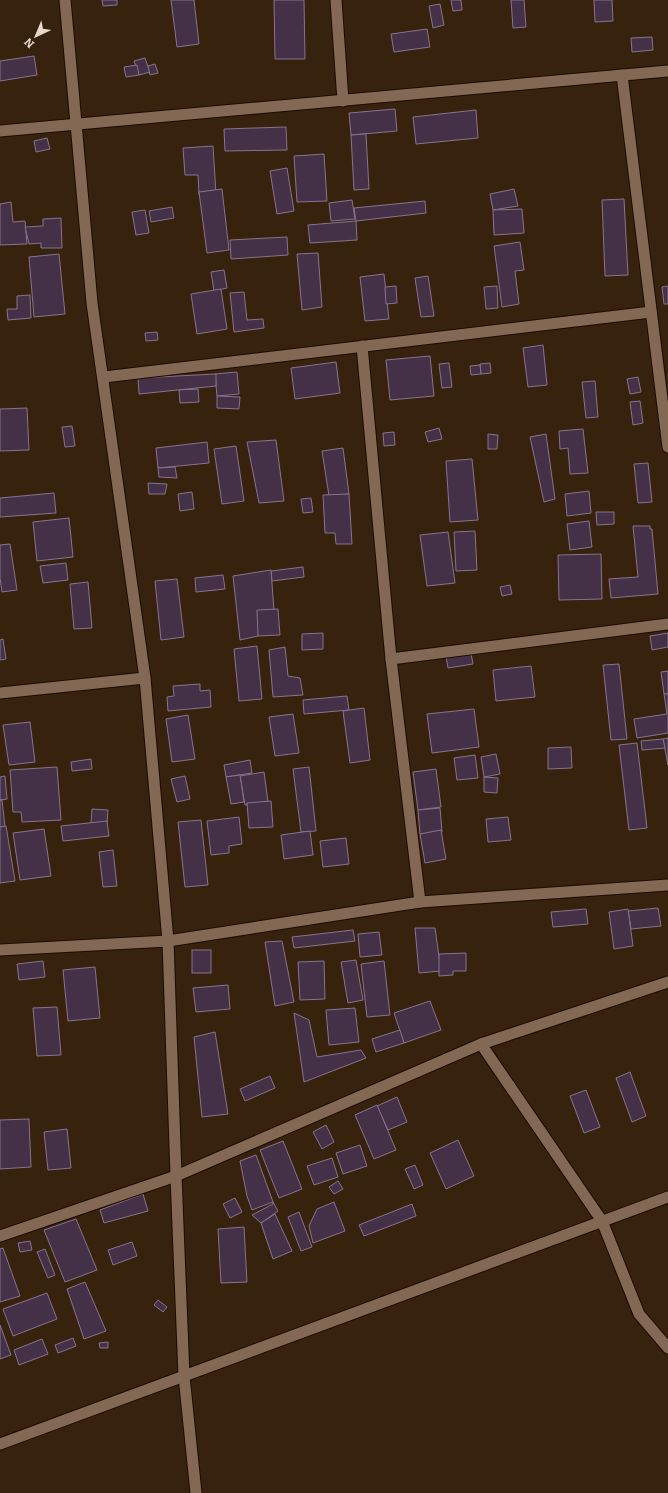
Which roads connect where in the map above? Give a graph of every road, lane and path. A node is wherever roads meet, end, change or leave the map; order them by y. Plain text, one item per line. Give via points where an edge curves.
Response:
1 (65, 0) edge
2 (336, 0) edge
3 (668, 70) edge
4 (622, 75) junction
5 (343, 101) junction
6 (76, 124) junction
7 (0, 131) edge
8 (651, 312) junction
9 (362, 346) junction
10 (104, 377) junction
11 (668, 447) edge
12 (668, 624) edge
13 (391, 659) junction
14 (145, 678) junction
15 (0, 693) edge
16 (668, 886) edge
17 (420, 902) junction
18 (168, 941) junction
19 (0, 950) edge
20 (668, 982) edge
21 (481, 1044) junction
22 (176, 1176) junction
23 (668, 1197) edge
24 (602, 1221) junction
25 (0, 1236) edge
26 (668, 1348) edge
27 (184, 1376) junction
28 (0, 1444) edge
29 (196, 1493) edge

1 - 6 street
2 - 5 street
3 - 4 street
4 - 5 street
4 - 8 street
5 - 6 street
6 - 7 street
6 - 10 street via 92,303
8 - 9 street
8 - 11 street
9 - 10 street
9 - 13 street
10 - 14 street
12 - 13 street
13 - 17 street
14 - 15 street
14 - 18 street
16 - 17 street
17 - 18 street
18 - 19 street
18 - 22 street
20 - 21 street
21 - 22 street
21 - 24 street
22 - 25 street
22 - 27 street
23 - 24 street
24 - 26 street via 639,1314
24 - 27 street
27 - 28 street
27 - 29 street

